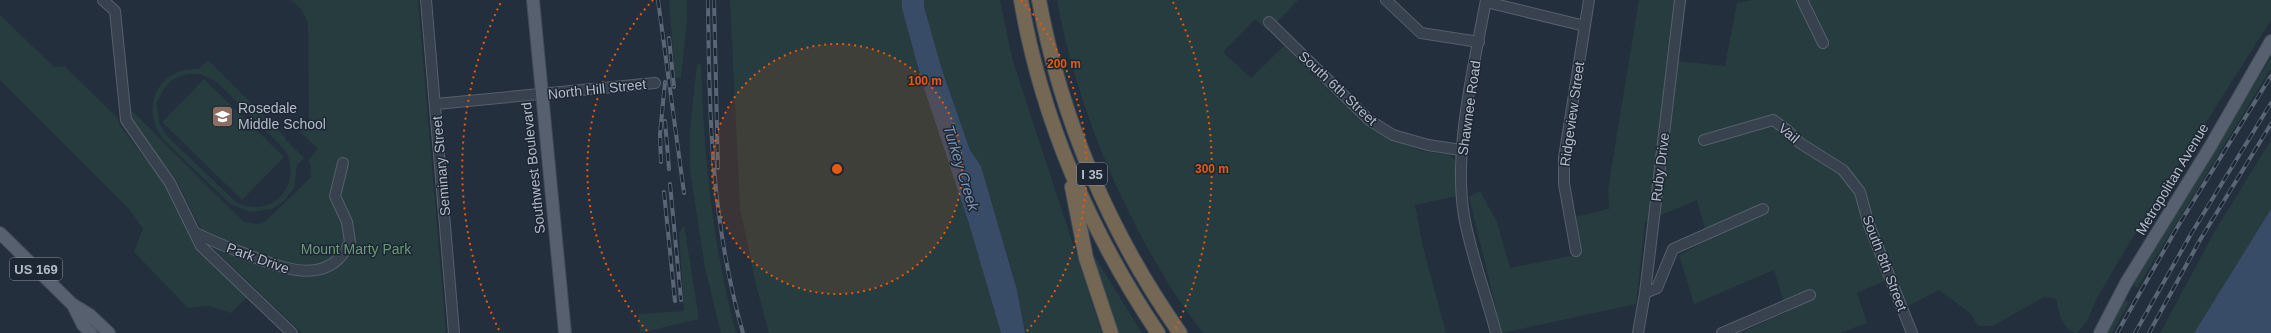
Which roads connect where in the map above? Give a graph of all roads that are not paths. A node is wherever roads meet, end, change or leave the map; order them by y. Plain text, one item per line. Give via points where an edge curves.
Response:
1 (103, 0) edge
2 (426, 0) edge
3 (532, 0) edge
4 (1021, 0) edge
5 (1039, 0) edge
6 (1386, 0) edge
7 (1589, 0) edge
8 (1680, 0) edge
9 (1802, 0) edge
10 (1486, 1) edge
11 (1269, 22) dead end
12 (1585, 26) junction
13 (2271, 41) edge
14 (1479, 42) junction
15 (1823, 43) dead end
16 (655, 83) dead end
17 (540, 94) junction
18 (436, 104) junction
19 (1704, 140) dead end
20 (1461, 150) junction
21 (1065, 157) junction
22 (343, 163) dead end
23 (1860, 192) joint
24 (1763, 209) dead end
25 (194, 232) junction
26 (0, 233) edge
27 (1576, 251) dead end
28 (1645, 293) junction
29 (1810, 295) dead end
30 (72, 304) junction
31 (91, 333) edge
32 (109, 333) edge
33 (292, 333) edge
34 (454, 333) edge
35 (565, 333) edge
36 (1111, 333) edge
37 (1158, 333) edge
38 (1180, 333) edge
39 (1496, 333) edge
40 (1638, 333) edge
41 (1722, 333) edge
42 (1912, 333) edge
43 (2100, 333) edge

1 - 25 street via 114,12 126,120 170,182
2 - 18 street, Seminary Street
3 - 17 main road, Southwest Boulevard
4 - 21 highway, I 35 via 1035,63
5 - 38 highway, I 35 via 1060,88 1073,128 1107,211 1129,253
6 - 14 street via 1421,33
7 - 12 street, Ridgeview Street
8 - 28 street, Ruby Drive
9 - 15 street
10 - 12 street
10 - 14 street, Shawnee Road
11 - 20 street, South 6th Street via 1369,120 1393,135 1428,145
12 - 27 street, Ridgeview Street via 1564,158 1564,184
13 - 43 main road, Metropolitan Avenue via 2210,147 2126,283
14 - 20 street, Shawnee Road
16 - 17 street, North Hill Street
17 - 18 street, North Hill Street
17 - 35 main road, Southwest Boulevard
18 - 34 street, Seminary Street
19 - 23 street, Vail via 1773,120 1788,130 1800,143 1843,170
20 - 39 street, Shawnee Road via 1464,216
21 - 36 highway via 1086,258
21 - 37 highway, I 35 via 1106,246
22 - 25 street, Park Drive via 335,196 347,222 350,242 337,261 322,269 302,272 287,270
23 - 42 street, South 8th Street via 1869,225
24 - 28 street via 1673,249 1657,288
25 - 33 street via 201,246
26 - 30 main road, US 169
28 - 40 street, Ruby Drive
29 - 41 street
30 - 31 main road, US 169 via 83,325
30 - 32 main road, US 169 via 90,315

